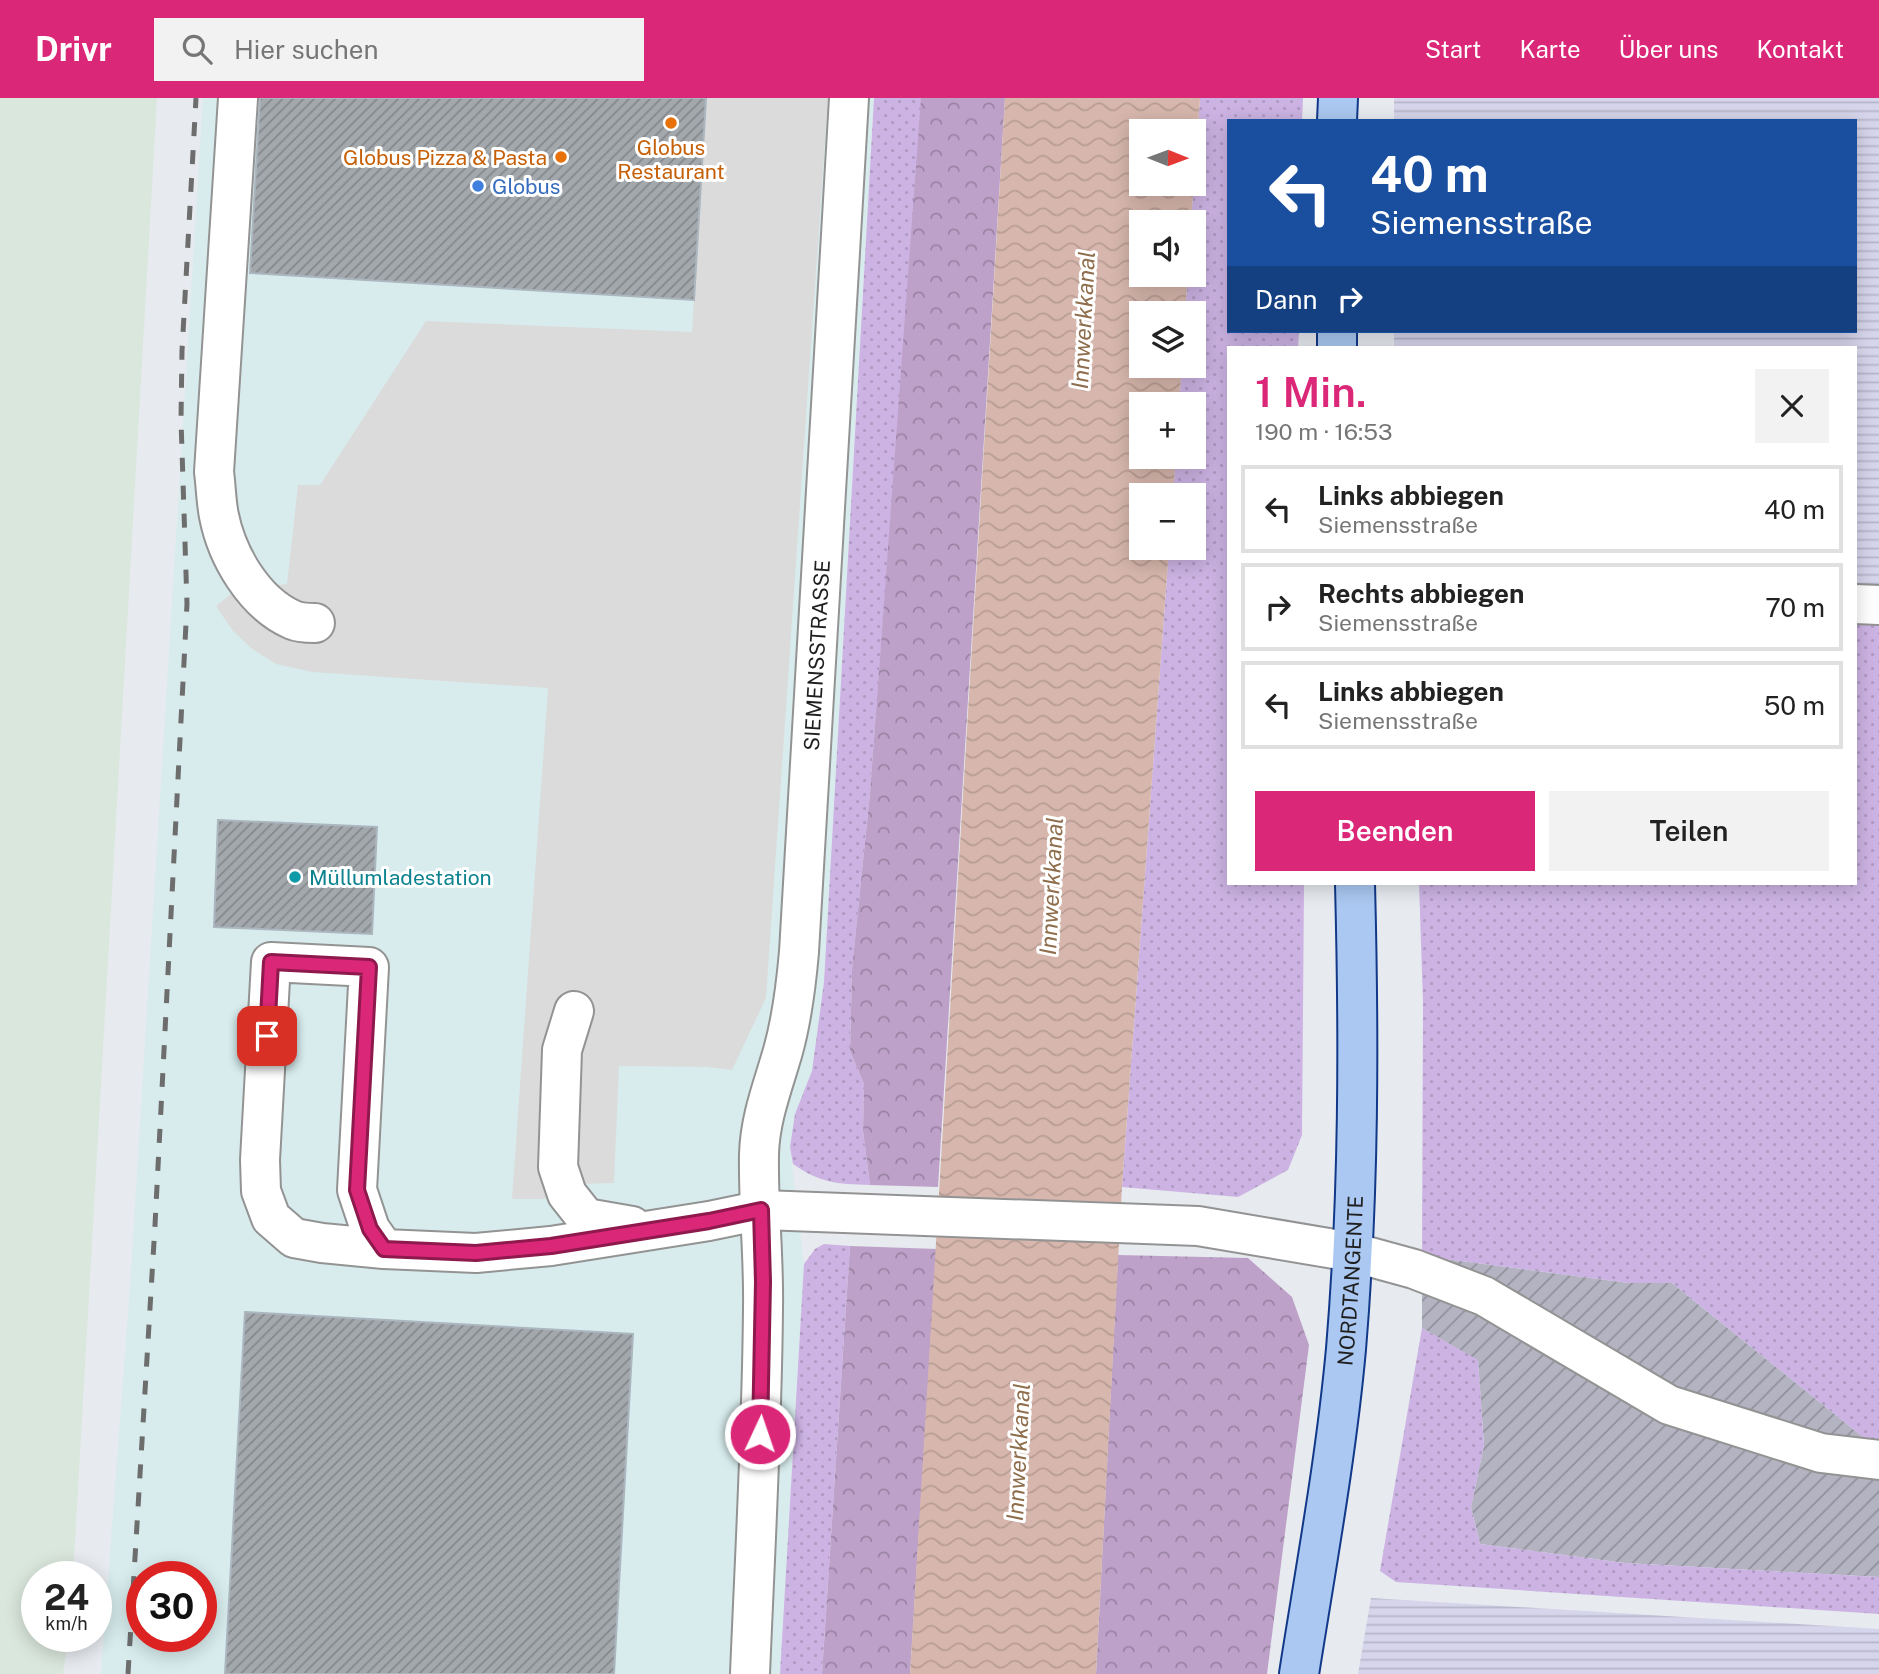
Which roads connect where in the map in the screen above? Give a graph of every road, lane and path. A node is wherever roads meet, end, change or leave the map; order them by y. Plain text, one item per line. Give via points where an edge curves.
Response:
1 (238, 98) edge
2 (849, 98) edge
3 (1338, 98) edge
4 (1337, 119) edge
5 (1857, 604) edge
6 (1879, 605) edge
7 (315, 624) dead end
8 (1355, 885) edge
9 (574, 1011) dead end
10 (761, 1210) junction
11 (657, 1230) junction
12 (384, 1249) junction
13 (1352, 1252) junction
14 (1879, 1460) edge
15 (750, 1674) edge
16 (1299, 1674) edge

1 - 7 street via 214,472 219,515 229,549 250,585 284,615
2 - 10 street, SIEMENSSTRASSE via 800,931 794,1006 762,1125
3 - 4 main road
5 - 6 street
8 - 13 main road, NORDTANGENTE via 1359,1040
9 - 11 street via 562,1050 558,1167 567,1194 586,1218
10 - 11 street
10 - 13 street via 1198,1226
10 - 15 street, SIEMENSSTRASSE via 762,1381
11 - 12 street via 476,1253
12 - 12 street via 370,1229 357,1190 369,967 271,962 260,1160 261,1191 271,1218 294,1238
13 - 14 street via 1484,1296 1669,1405 1821,1453
13 - 16 main road, NORDTANGENTE via 1334,1449

